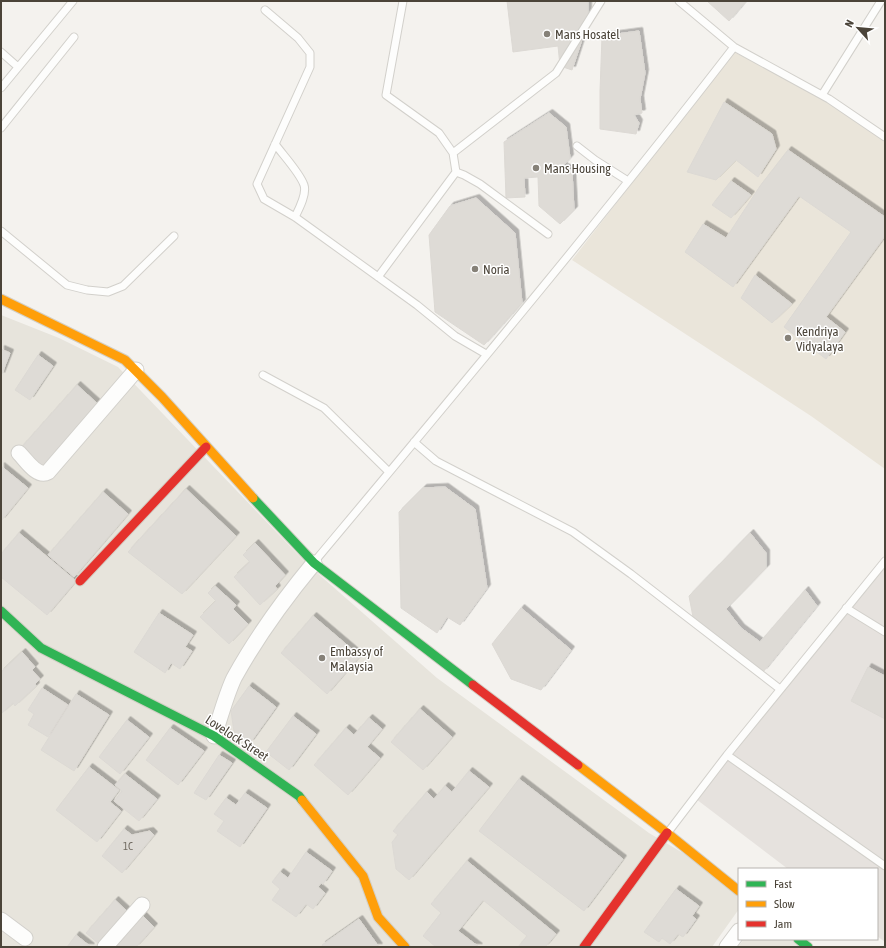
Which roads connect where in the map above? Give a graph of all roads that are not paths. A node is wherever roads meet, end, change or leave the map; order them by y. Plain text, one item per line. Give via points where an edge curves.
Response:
1 (73, 1) edge
2 (403, 1) edge
3 (601, 1) edge
4 (679, 1) edge
5 (880, 1) edge
6 (265, 10) dead end
7 (74, 37) dead end
8 (734, 47) junction
9 (1, 52) edge
10 (18, 68) junction
11 (1, 88) edge
12 (822, 95) junction
13 (1, 128) edge
14 (885, 137) edge
15 (275, 144) junction
16 (577, 146) dead end
17 (453, 153) junction
18 (456, 172) junction
19 (628, 181) junction
20 (295, 217) junction
21 (1, 231) edge
22 (548, 234) dead end
23 (174, 236) dead end
24 (378, 278) junction
25 (1, 299) edge
26 (486, 354) junction
27 (136, 370) junction
28 (263, 375) dead end
29 (414, 442) junction
30 (206, 447) junction
31 (19, 453) dead end
32 (389, 472) junction
33 (885, 560) edge
34 (314, 563) junction
35 (80, 581) dead end
36 (846, 608) junction
37 (1, 611) edge
38 (885, 632) edge
39 (780, 689) junction
40 (214, 736) junction
41 (727, 755) junction
42 (667, 833) junction
43 (885, 866) edge
44 (738, 890) edge
45 (142, 904) dead end
46 (1, 920) edge
47 (738, 932) edge
48 (25, 938) dead end
49 (799, 940) edge
50 (105, 947) edge
51 (405, 947) edge
52 (584, 947) edge
53 (727, 947) edge
54 (808, 947) edge

1 - 10 lane
2 - 17 lane via 386,95 439,133
3 - 17 lane via 556,73
4 - 8 lane
5 - 12 lane
6 - 15 lane via 298,38 310,53 310,67
7 - 13 lane
8 - 12 lane
8 - 19 lane
9 - 10 lane
10 - 11 lane
12 - 14 lane
15 - 20 lane via 304,186 302,205
15 - 20 lane via 257,184 264,199
16 - 19 lane
17 - 18 lane
18 - 22 lane via 480,184
18 - 24 lane
19 - 26 lane
20 - 24 lane
21 - 23 lane via 67,284 87,290 108,292 123,286
24 - 26 lane via 417,305 454,336
25 - 27 street via 125,360
26 - 29 lane
27 - 30 street
27 - 31 street via 48,472 42,474 37,471
28 - 32 lane via 324,408
29 - 32 lane
29 - 39 lane via 436,461 573,532
30 - 34 street
30 - 35 street
32 - 34 lane
33 - 36 lane
34 - 40 street via 261,635 234,679
34 - 42 street
36 - 38 lane
36 - 39 lane
37 - 40 street, Lovelock Street via 41,648
39 - 41 lane
40 - 51 street, Lovelock Street via 299,796 363,876 378,917
41 - 42 lane
41 - 43 lane
42 - 44 street
42 - 52 street
45 - 50 street
46 - 48 street
47 - 53 street
49 - 54 street

